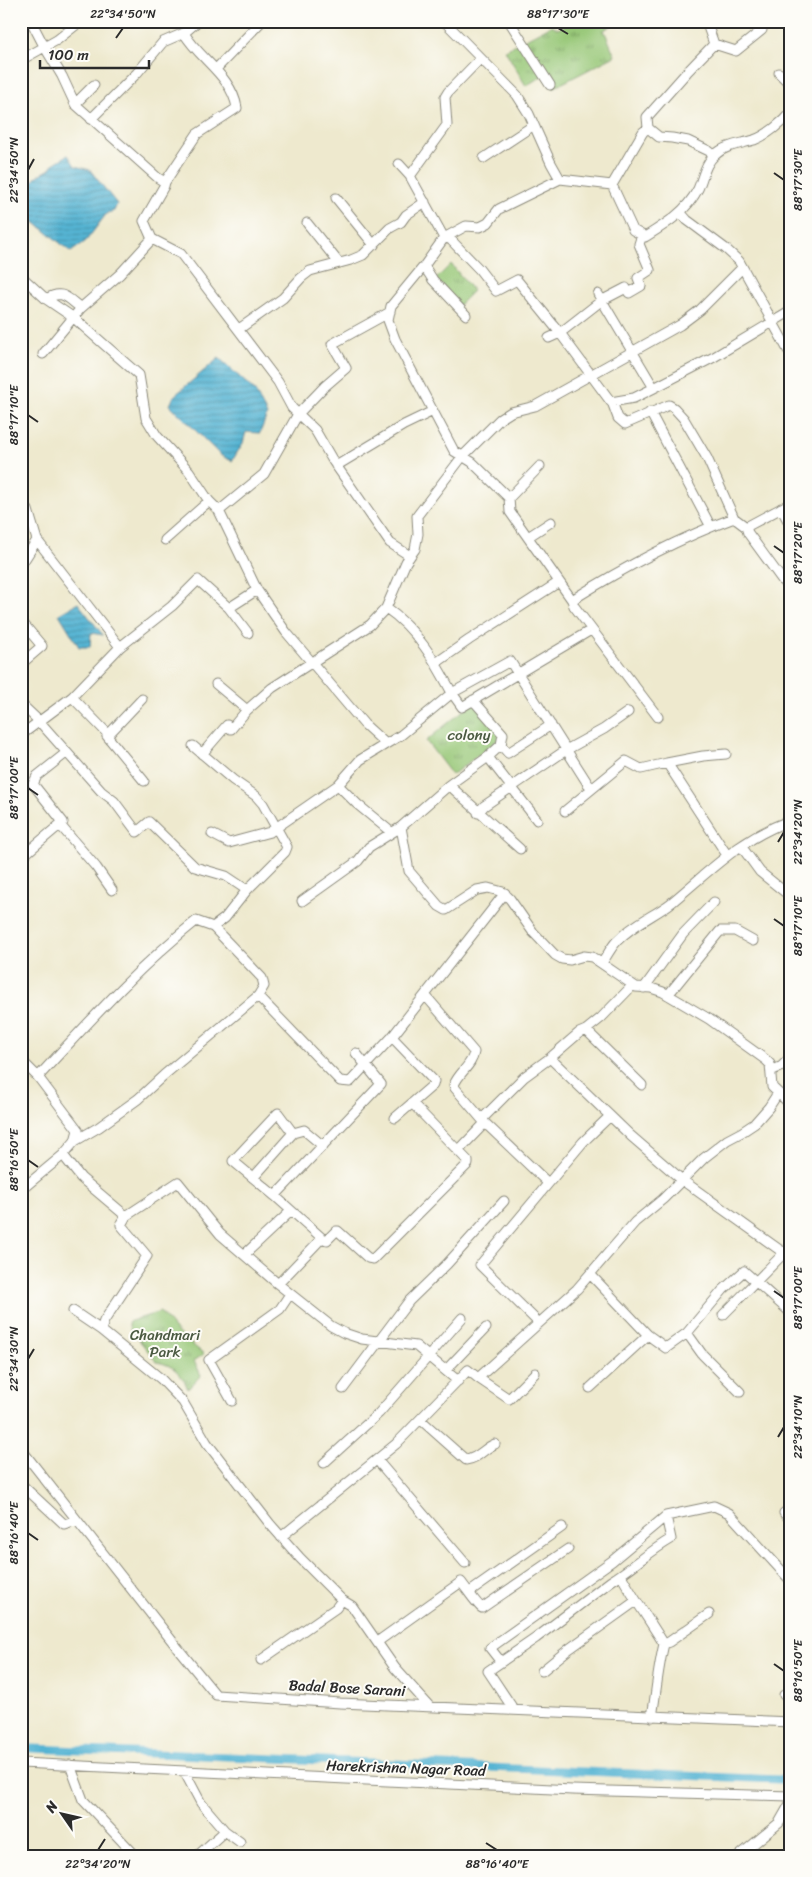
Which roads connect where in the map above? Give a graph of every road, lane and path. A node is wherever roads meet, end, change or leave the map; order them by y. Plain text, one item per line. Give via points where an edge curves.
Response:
1 (31, 21) edge
2 (198, 21) edge
3 (444, 21) edge
4 (509, 21) edge
5 (706, 21) edge
6 (762, 21) edge
7 (261, 22) edge
8 (76, 25) dead end
9 (184, 33) junction
10 (714, 44) junction
11 (44, 46) junction
12 (480, 59) junction
13 (21, 60) edge
14 (216, 69) junction
15 (779, 73) dead end
16 (94, 85) dead end
17 (550, 85) dead end
18 (791, 85) edge
19 (75, 104) junction
20 (790, 114) edge
21 (91, 119) junction
22 (534, 125) junction
23 (648, 128) junction
24 (714, 155) junction
25 (484, 158) dead end
26 (399, 164) dead end
27 (410, 176) junction
28 (560, 179) junction
29 (165, 182) junction
30 (612, 185) junction
31 (336, 198) dead end
32 (425, 202) junction
33 (682, 214) junction
34 (307, 223) dead end
35 (642, 235) junction
36 (444, 238) junction
37 (152, 239) junction
38 (374, 245) junction
39 (339, 264) junction
40 (424, 266) junction
41 (742, 268) junction
42 (21, 276) edge
43 (599, 297) junction
44 (46, 299) junction
45 (81, 308) junction
46 (791, 311) edge
47 (390, 312) junction
48 (466, 314) dead end
49 (74, 318) junction
50 (772, 323) junction
51 (239, 329) junction
52 (560, 332) junction
53 (548, 338) dead end
54 (790, 351) edge
55 (631, 352) junction
56 (43, 354) dead end
57 (592, 374) junction
58 (654, 388) junction
59 (612, 402) junction
60 (433, 411) junction
61 (650, 412) junction
62 (298, 414) junction
63 (462, 457) junction
64 (336, 466) junction
65 (540, 466) dead end
66 (509, 498) junction
67 (209, 501) junction
68 (21, 503) edge
69 (791, 503) edge
70 (781, 508) junction
71 (219, 511) junction
72 (734, 518) junction
73 (550, 522) dead end
74 (791, 526) edge
75 (710, 527) junction
76 (746, 527) junction
77 (528, 537) junction
78 (37, 540) junction
79 (165, 540) dead end
80 (410, 556) junction
81 (21, 565) edge
82 (558, 582) junction
83 (257, 590) junction
84 (791, 592) edge
85 (572, 600) junction
86 (229, 608) junction
87 (386, 608) junction
88 (21, 621) edge
89 (591, 630) junction
90 (248, 633) dead end
91 (120, 647) junction
92 (311, 662) junction
93 (436, 663) junction
94 (21, 664) edge
95 (518, 673) junction
96 (216, 684) dead end
97 (452, 693) junction
98 (72, 697) junction
99 (142, 699) dead end
100 (473, 700) junction
101 (21, 704) edge
102 (247, 710) junction
103 (628, 712) dead end
104 (658, 717) dead end
105 (39, 721) junction
106 (551, 725) junction
107 (108, 734) junction
108 (21, 735) edge
109 (386, 744) junction
110 (501, 745) junction
111 (193, 746) dead end
112 (566, 750) junction
113 (66, 753) junction
114 (202, 754) junction
115 (726, 754) dead end
116 (488, 757) junction
117 (667, 763) junction
118 (144, 781) dead end
119 (338, 785) junction
120 (449, 786) junction
121 (512, 787) junction
122 (593, 788) junction
123 (565, 811) dead end
124 (478, 813) junction
125 (537, 820) dead end
126 (791, 820) edge
127 (60, 824) junction
128 (401, 827) junction
129 (276, 828) junction
130 (391, 832) junction
131 (212, 834) dead end
132 (742, 846) junction
133 (520, 849) dead end
134 (727, 855) junction
135 (21, 866) edge
136 (112, 890) dead end
137 (247, 890) junction
138 (505, 893) junction
139 (791, 897) edge
140 (302, 902) dead end
141 (714, 902) dead end
142 (213, 927) junction
143 (753, 940) dead end
144 (602, 963) junction
145 (633, 985) junction
146 (644, 988) junction
147 (425, 995) junction
148 (668, 995) junction
149 (258, 996) junction
150 (586, 1030) junction
151 (392, 1037) junction
152 (356, 1054) dead end
153 (791, 1057) edge
154 (550, 1058) junction
155 (21, 1060) edge
156 (365, 1066) junction
157 (771, 1070) junction
158 (38, 1077) junction
159 (642, 1086) dead end
160 (778, 1093) junction
161 (412, 1103) junction
162 (791, 1105) edge
163 (610, 1116) junction
164 (395, 1118) dead end
165 (484, 1121) junction
166 (293, 1133) junction
167 (75, 1140) junction
168 (322, 1146) junction
169 (458, 1151) junction
170 (63, 1155) junction
171 (254, 1178) junction
172 (682, 1180) junction
173 (548, 1183) junction
174 (21, 1190) edge
175 (275, 1196) junction
176 (504, 1201) dead end
177 (292, 1211) junction
178 (126, 1216) junction
179 (322, 1238) junction
180 (787, 1249) edge
181 (244, 1254) junction
182 (590, 1274) junction
183 (756, 1281) junction
184 (278, 1284) junction
185 (290, 1294) junction
186 (789, 1309) edge
187 (73, 1311) dead end
188 (723, 1315) dead end
189 (462, 1318) dead end
190 (539, 1323) junction
191 (486, 1328) dead end
192 (101, 1330) junction
193 (688, 1333) junction
194 (648, 1335) junction
195 (378, 1341) junction
196 (429, 1357) junction
197 (446, 1370) junction
198 (535, 1373) dead end
199 (478, 1378) junction
200 (458, 1381) junction
201 (590, 1388) dead end
202 (343, 1389) dead end
203 (740, 1392) dead end
204 (232, 1401) dead end
205 (420, 1420) junction
206 (495, 1444) dead end
207 (21, 1449) edge
208 (377, 1460) junction
209 (324, 1463) dead end
210 (21, 1484) edge
211 (791, 1508) edge
212 (666, 1516) junction
213 (77, 1520) junction
214 (791, 1520) edge
215 (562, 1527) dead end
216 (281, 1537) junction
217 (568, 1549) dead end
218 (465, 1563) dead end
219 (621, 1575) junction
220 (791, 1581) edge
221 (470, 1592) junction
222 (342, 1600) junction
223 (636, 1601) junction
224 (709, 1614) dead end
225 (378, 1642) junction
226 (664, 1644) junction
227 (261, 1660) dead end
228 (501, 1662) junction
229 (542, 1671) dead end
230 (429, 1706) junction
231 (514, 1710) junction
232 (652, 1717) junction
233 (791, 1722) edge
234 (21, 1762) edge
235 (70, 1765) junction
236 (184, 1771) junction
237 (791, 1796) edge
238 (791, 1802) edge
239 (225, 1831) junction
240 (240, 1842) dead end
241 (791, 1853) edge
242 (136, 1856) edge
243 (196, 1856) edge
244 (739, 1856) edge
245 (787, 1856) edge

1 - 11 street
2 - 9 street
3 - 12 street
4 - 17 street
5 - 10 street
6 - 10 street via 762,30 736,52
7 - 14 street
8 - 11 street
9 - 14 street
9 - 21 street via 163,42
10 - 23 street via 647,117
11 - 13 street
11 - 19 street
12 - 22 street via 517,95
12 - 27 street via 448,92 445,98 447,125
14 - 29 street via 235,98 237,108 197,134
15 - 18 street
16 - 19 street
19 - 21 street
20 - 24 street via 756,139 730,146
21 - 29 street
22 - 25 street
22 - 28 street
23 - 24 street via 659,137 688,142
23 - 30 street
24 - 33 street
26 - 27 street
27 - 32 street
28 - 30 street
28 - 36 street via 499,209 488,223 480,227 466,226
29 - 37 street via 144,221
30 - 35 street via 633,230
31 - 38 street
32 - 36 street
32 - 38 street via 390,228
33 - 35 street via 645,237
33 - 41 street via 726,249
34 - 39 street
35 - 43 street via 639,244 650,270 638,278 641,286 629,293 626,288
36 - 40 street
36 - 52 street via 450,239 479,269 496,292 517,280
37 - 45 street via 120,274
37 - 51 street via 181,254
38 - 39 street via 363,255
39 - 51 street via 310,271 283,298
40 - 47 street
40 - 48 street
41 - 50 street
41 - 55 street via 700,310
42 - 44 street
43 - 52 street
43 - 55 street
44 - 45 street via 61,294
44 - 49 street
45 - 49 street
46 - 50 street
47 - 60 street via 388,320 395,338
47 - 62 street via 332,344 346,368
49 - 56 street
49 - 67 street via 139,375 146,418
50 - 54 street
50 - 58 street
51 - 62 street
52 - 53 street
52 - 57 street
55 - 57 street
55 - 58 street
57 - 59 street
57 - 63 street via 536,406 511,412
58 - 59 street via 634,398
59 - 61 street via 618,418 625,424
60 - 63 street via 454,451
60 - 64 street
61 - 72 street via 669,405 684,419 707,458
61 - 75 street
62 - 64 street via 315,430
62 - 71 street via 264,474
63 - 66 street via 484,472
63 - 80 street via 417,516 418,534
64 - 80 street via 390,543
65 - 66 street
66 - 77 street via 510,512
67 - 71 street
67 - 79 street
68 - 78 street via 28,510
69 - 70 street
70 - 74 street
70 - 76 street
71 - 83 street
72 - 75 street
72 - 76 street
73 - 77 street
75 - 85 street via 616,573
76 - 84 street
77 - 82 street
78 - 81 street
78 - 91 street
80 - 87 street
82 - 85 street
82 - 93 street
83 - 86 street
83 - 92 street
85 - 89 street
86 - 90 street
86 - 91 street via 198,580 172,606
87 - 92 street via 370,625
87 - 93 street via 415,633
88 - 94 street via 42,646
89 - 95 street
89 - 104 street
91 - 98 street
92 - 102 street via 272,688
92 - 109 street via 364,724
93 - 97 street
95 - 97 street via 510,661
95 - 100 street
95 - 106 street
96 - 102 street
97 - 100 street via 462,707
97 - 109 street
98 - 105 street
98 - 107 street
99 - 107 street
100 - 110 street via 503,734
101 - 105 street
102 - 114 street via 231,729 227,725
103 - 112 street
105 - 108 street
105 - 113 street
106 - 110 street via 508,753
106 - 112 street
107 - 118 street
109 - 119 street via 360,760
110 - 116 street
111 - 114 street
112 - 121 street
112 - 122 street
113 - 127 street via 33,784 63,822
113 - 137 street via 114,801 137,832 149,822 196,867 226,876
114 - 129 street via 264,804
115 - 117 street
116 - 120 street
116 - 121 street
117 - 122 street via 641,769 626,761
117 - 134 street
119 - 129 street
119 - 130 street
120 - 124 street
120 - 128 street
121 - 124 street
121 - 125 street
122 - 123 street
124 - 133 street
126 - 132 street via 768,829
127 - 135 street via 24,856
127 - 136 street
128 - 130 street
128 - 138 street via 409,871 439,906 446,910 477,890 488,888
129 - 131 street via 229,843
129 - 137 street via 287,848
130 - 140 street
132 - 134 street
132 - 139 street via 760,872
134 - 144 street via 669,904 642,920 617,941
137 - 142 street via 225,918
138 - 144 street via 533,932 555,955 570,960 588,956
138 - 147 street
141 - 146 street via 683,934
142 - 149 street via 262,978 264,986
142 - 158 street via 196,921 175,938
143 - 148 street via 735,931 720,931
144 - 145 street
145 - 146 street
145 - 150 street
146 - 148 street
147 - 151 street
147 - 165 street via 472,1049 470,1064 454,1085
148 - 157 street via 750,1047 770,1064
149 - 156 street via 340,1081 350,1082
149 - 167 street via 138,1099
150 - 154 street
150 - 159 street
151 - 156 street
151 - 161 street via 434,1081
152 - 156 street
153 - 157 street via 782,1066
154 - 163 street
154 - 165 street via 524,1077
155 - 158 street
156 - 168 street via 381,1084
157 - 160 street via 771,1084
158 - 167 street via 78,1130
160 - 162 street
160 - 172 street via 754,1124 727,1140
161 - 164 street
161 - 169 street
163 - 172 street
163 - 173 street
165 - 169 street
165 - 173 street
166 - 168 street via 304,1130
166 - 171 street
166 - 171 street via 278,1113 233,1161
167 - 170 street
168 - 175 street
169 - 179 street via 468,1164 375,1258 370,1260 338,1231 327,1240
170 - 174 street
170 - 178 street via 81,1178
171 - 175 street
172 - 180 street
172 - 182 street via 635,1222
173 - 190 street via 480,1265
175 - 177 street
176 - 195 street via 409,1301
177 - 179 street
177 - 181 street
178 - 181 street via 178,1182 220,1234
178 - 192 street via 121,1225 146,1256 104,1320
179 - 184 street
180 - 183 street
181 - 184 street
182 - 190 street
182 - 194 street
183 - 186 street
183 - 188 street
183 - 193 street via 744,1271 723,1290
184 - 185 street
185 - 195 street via 331,1326 362,1339
185 - 204 street via 280,1309 209,1360
187 - 192 street
189 - 196 street
190 - 199 street
191 - 197 street
192 - 216 street via 160,1378 182,1402 207,1443
193 - 194 street via 666,1348
193 - 203 street via 702,1354
194 - 201 street
195 - 196 street via 416,1346
195 - 202 street
196 - 197 street
196 - 209 street via 379,1413
197 - 200 street
198 - 199 street via 509,1399
199 - 200 street via 468,1370
200 - 205 street
205 - 206 street via 466,1460 472,1460
205 - 208 street
207 - 213 street, Badal Bose Sarani
208 - 216 street
208 - 218 street
210 - 213 street via 64,1524
211 - 214 street via 784,1513
212 - 219 street via 671,1539 654,1548
212 - 220 street via 714,1506 729,1513
212 - 228 street via 612,1561 490,1648
213 - 230 street, Badal Bose Sarani via 216,1695
215 - 221 street
216 - 222 street
217 - 221 street via 482,1608
219 - 223 street
219 - 228 street
221 - 225 street via 461,1582
222 - 225 street via 352,1606
222 - 227 street via 336,1608
223 - 226 street
223 - 229 street
224 - 226 street
225 - 230 street via 395,1668
226 - 232 street
228 - 231 street via 488,1671
230 - 231 street, Badal Bose Sarani
231 - 232 street, Badal Bose Sarani
232 - 233 street, Badal Bose Sarani
234 - 235 street, Harekrishna Nagar Road
235 - 236 street, Harekrishna Nagar Road
235 - 242 street via 83,1800
236 - 237 street, Harekrishna Nagar Road via 572,1790
236 - 239 street via 201,1803
238 - 244 street via 779,1823
239 - 240 street
239 - 243 street
241 - 245 street

